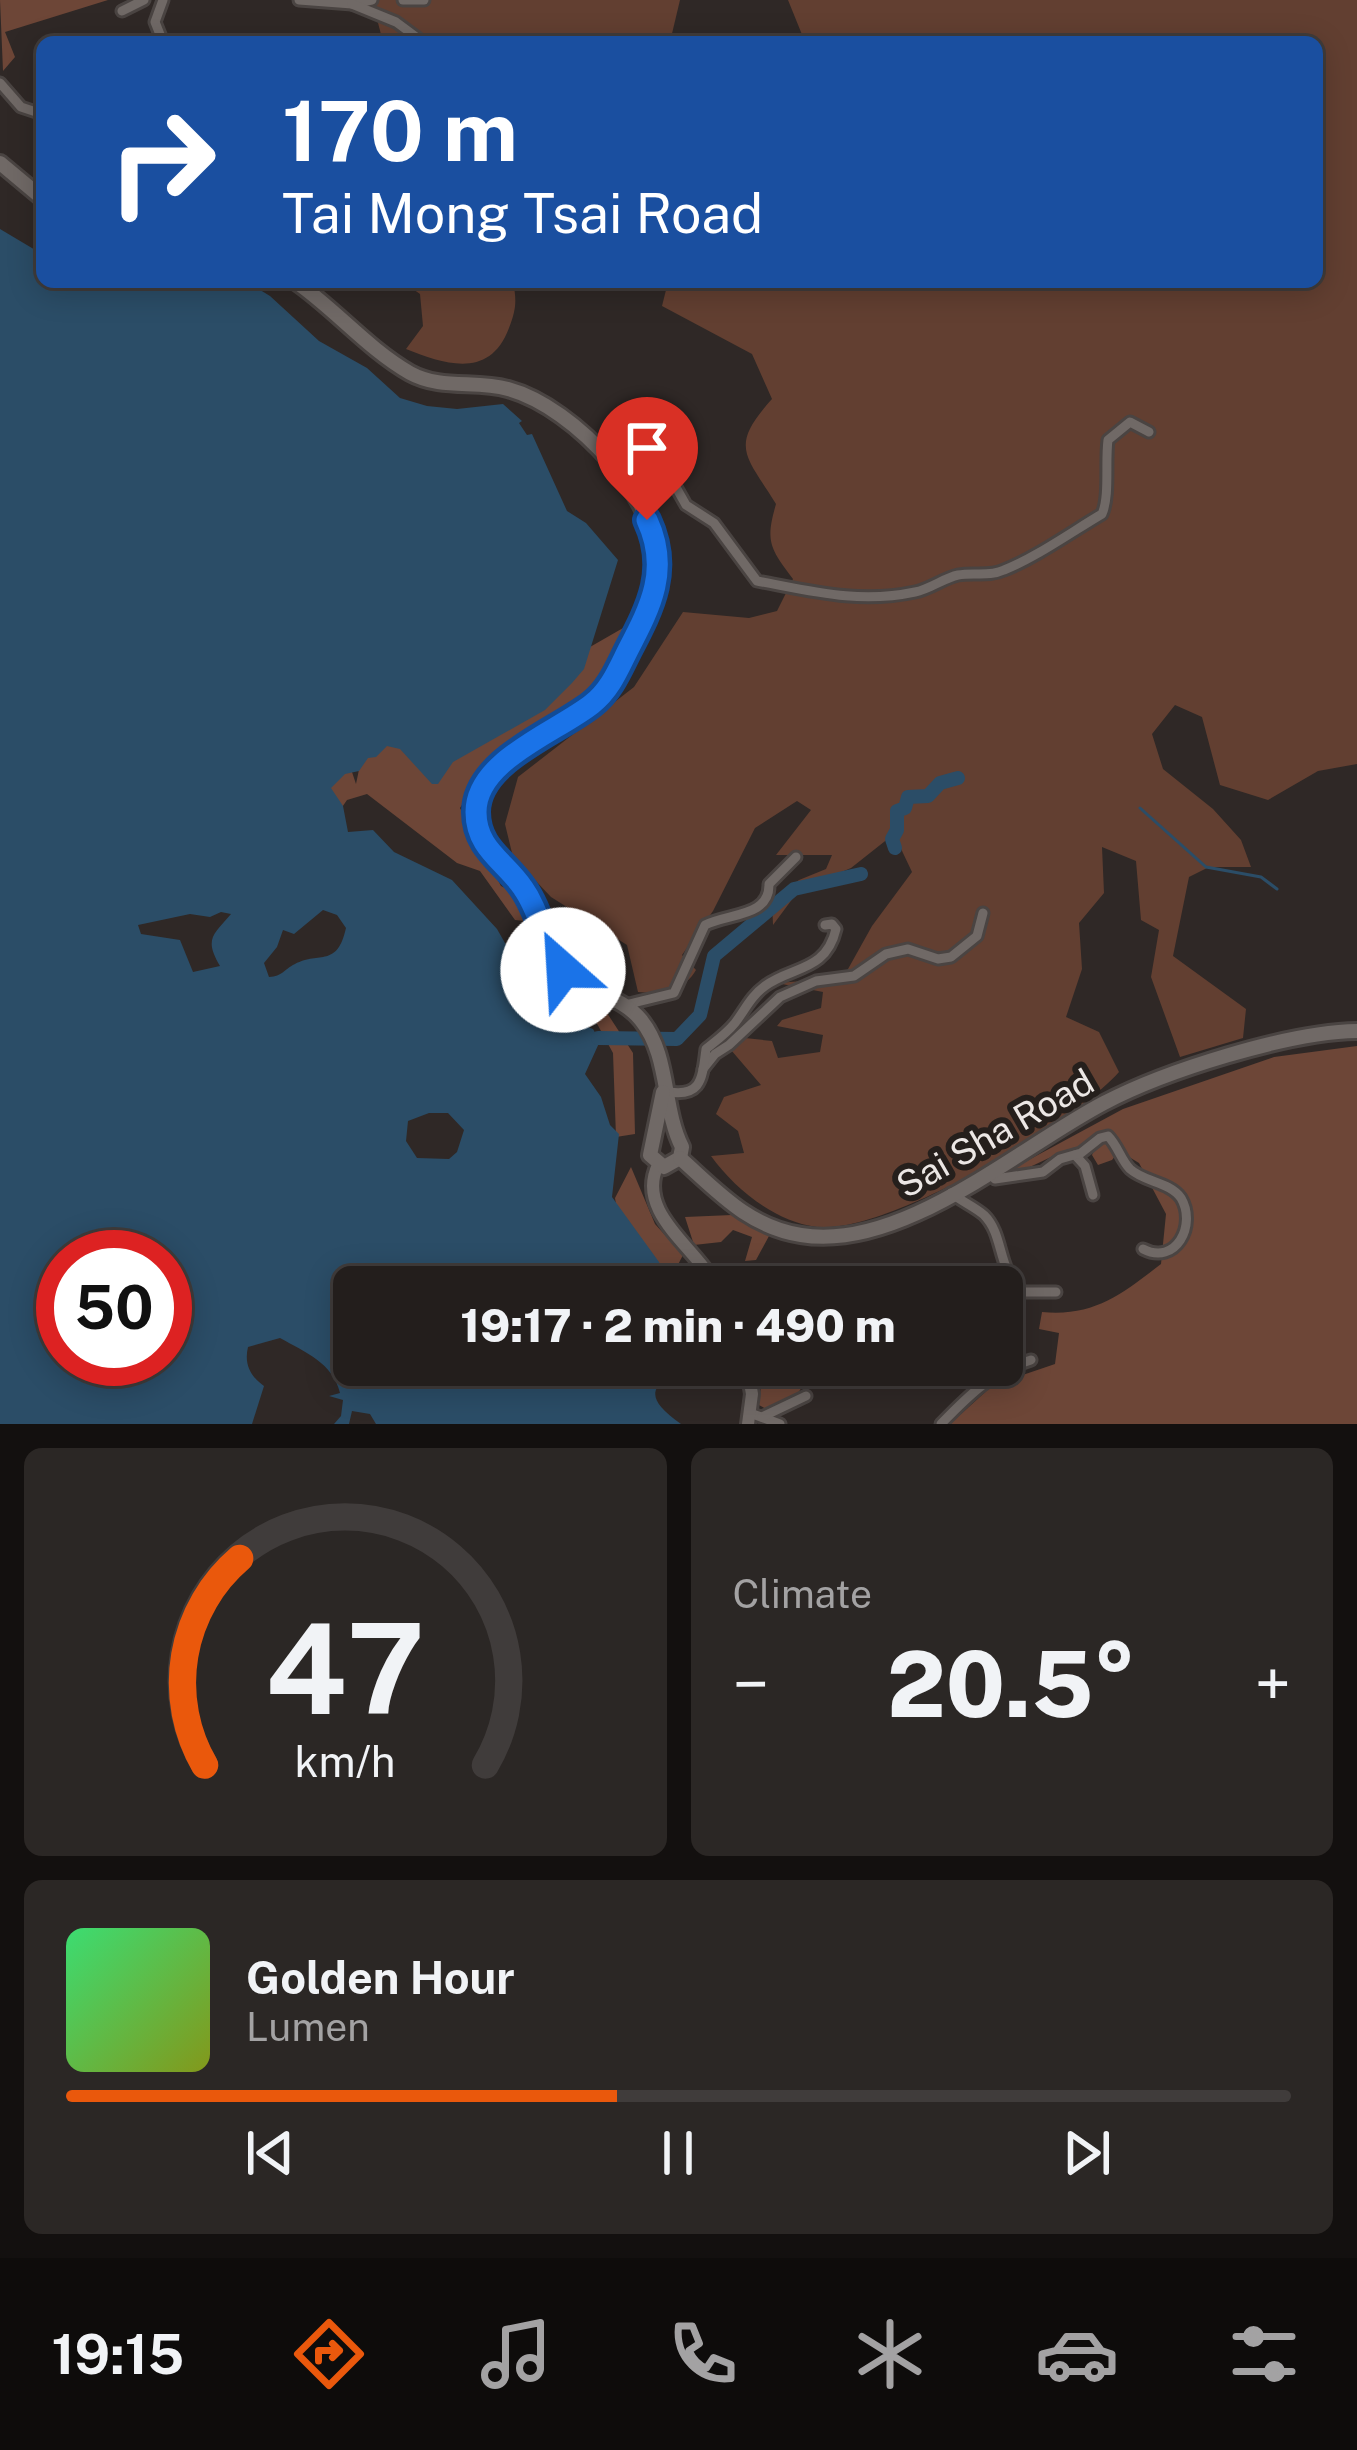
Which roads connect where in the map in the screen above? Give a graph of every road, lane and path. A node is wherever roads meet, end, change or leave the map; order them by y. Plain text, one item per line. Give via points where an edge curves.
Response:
1 (144, 0) edge
2 (161, 0) edge
3 (299, 0) edge
4 (372, 0) edge
5 (403, 0) edge
6 (424, 0) edge
7 (344, 3) edge
8 (122, 11) dead end
9 (161, 36) edge
10 (415, 36) edge
11 (0, 83) edge
12 (36, 111) edge
13 (0, 163) edge
14 (36, 193) edge
15 (304, 288) edge
16 (1149, 432) dead end
17 (613, 461) junction
18 (796, 857) dead end
19 (983, 913) dead end
20 (825, 925) dead end
21 (625, 1005) junction
22 (1357, 1031) edge
23 (704, 1070) junction
24 (663, 1091) junction
25 (676, 1137) junction
26 (652, 1142) junction
27 (1075, 1155) junction
28 (680, 1159) junction
29 (658, 1165) junction
30 (988, 1172) junction
31 (951, 1193) junction
32 (1094, 1196) dead end
33 (1143, 1249) dead end
34 (701, 1266) edge
35 (1056, 1292) dead end
36 (1031, 1360) dead end
37 (751, 1386) edge
38 (806, 1396) dead end
39 (753, 1418) edge
40 (780, 1424) edge
41 (941, 1424) edge

1 - 8 street
2 - 9 street
3 - 7 street
4 - 7 street
5 - 6 street
7 - 10 street
11 - 12 street
13 - 14 main road
15 - 17 main road via 409,372 529,397
16 - 17 street via 1130,422 1108,440 1102,514 1006,570 865,598 757,581 714,524 686,505 664,466
17 - 21 main road via 655,538 653,599 604,693 493,770 476,815 483,842 525,890 561,968
18 - 21 street via 769,884 764,905 705,926 674,993
19 - 23 street via 977,936 951,957 908,949 886,954 854,976 780,997
20 - 23 street via 836,929 826,952 749,1000 706,1049
21 - 24 main road via 653,1039
22 - 30 main road, Sai Sha Road via 1279,1042 1149,1083
23 - 24 street via 694,1090
24 - 25 main road
24 - 26 main road
25 - 26 main road
25 - 28 main road
26 - 29 main road
27 - 30 street via 1019,1178
27 - 32 street
27 - 33 street via 1108,1136 1130,1169 1178,1194 1188,1213 1183,1236 1166,1253
28 - 29 main road
28 - 31 main road, Sai Sha Road via 742,1213 804,1236 868,1233
29 - 34 street via 650,1180 657,1208
30 - 31 main road, Sai Sha Road
31 - 35 street via 985,1216 1009,1280 1023,1292
36 - 41 street via 980,1385
37 - 39 street
38 - 39 street
39 - 40 street

